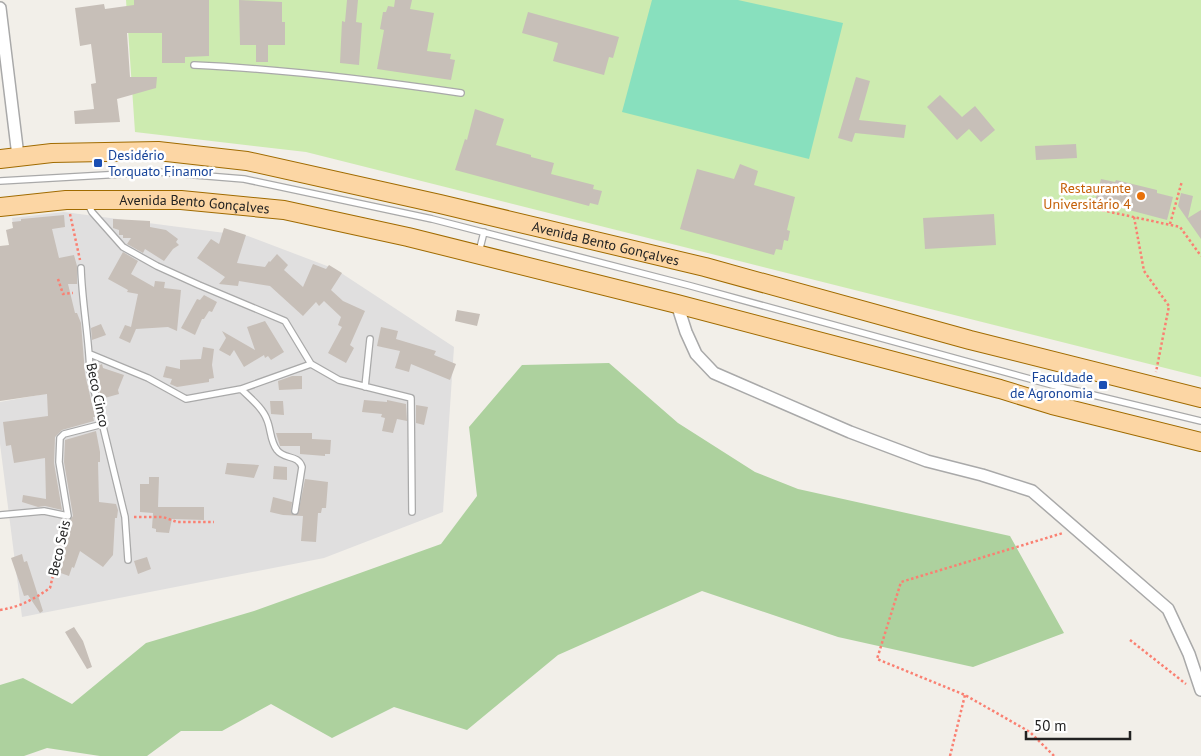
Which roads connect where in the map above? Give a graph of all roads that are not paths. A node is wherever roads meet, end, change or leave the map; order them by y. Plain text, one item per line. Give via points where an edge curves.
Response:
1 (0, 8) edge
2 (194, 65) dead end
3 (461, 93) dead end
4 (18, 156) junction
5 (0, 159) edge
6 (0, 181) edge
7 (85, 200) junction
8 (0, 208) edge
9 (484, 232) junction
10 (478, 254) junction
11 (81, 268) road end
12 (677, 304) junction
13 (370, 339) dead end
14 (90, 354) junction
15 (311, 364) junction
16 (365, 387) junction
17 (241, 389) junction
18 (1201, 398) edge
19 (1201, 421) edge
20 (103, 424) junction
21 (1201, 442) edge
22 (295, 511) dead end
23 (412, 512) dead end
24 (0, 516) edge
25 (128, 560) dead end
26 (1201, 690) edge

1 - 4 street
2 - 3 lane via 251,67
4 - 5 main road, Avenida Bento Gonçalves
4 - 18 main road, Avenida Bento Gonçalves via 158,151 247,161 705,267 970,340
6 - 9 lane via 158,172 244,179
7 - 8 main road, Avenida Bento Gonçalves
7 - 10 main road, Avenida Bento Gonçalves via 181,200 284,210
7 - 15 lane via 123,247 157,266 285,321
9 - 10 lane
9 - 19 lane via 1056,386
10 - 12 main road, Avenida Bento Gonçalves
11 - 14 lane, Beco Cinco
12 - 21 main road, Avenida Bento Gonçalves
12 - 26 street via 696,354 714,373 850,432 927,460 1032,491 1168,609
13 - 16 lane
14 - 17 lane via 148,378 186,399
14 - 20 lane, Beco Cinco via 90,373
15 - 16 lane via 339,380
15 - 17 lane
16 - 23 lane via 411,398
17 - 22 lane via 267,418 272,440 280,454 301,463
20 - 24 lane, Beco Seis via 64,434 60,438 59,462 68,516 44,511
20 - 25 lane, Beco Cinco via 125,517

